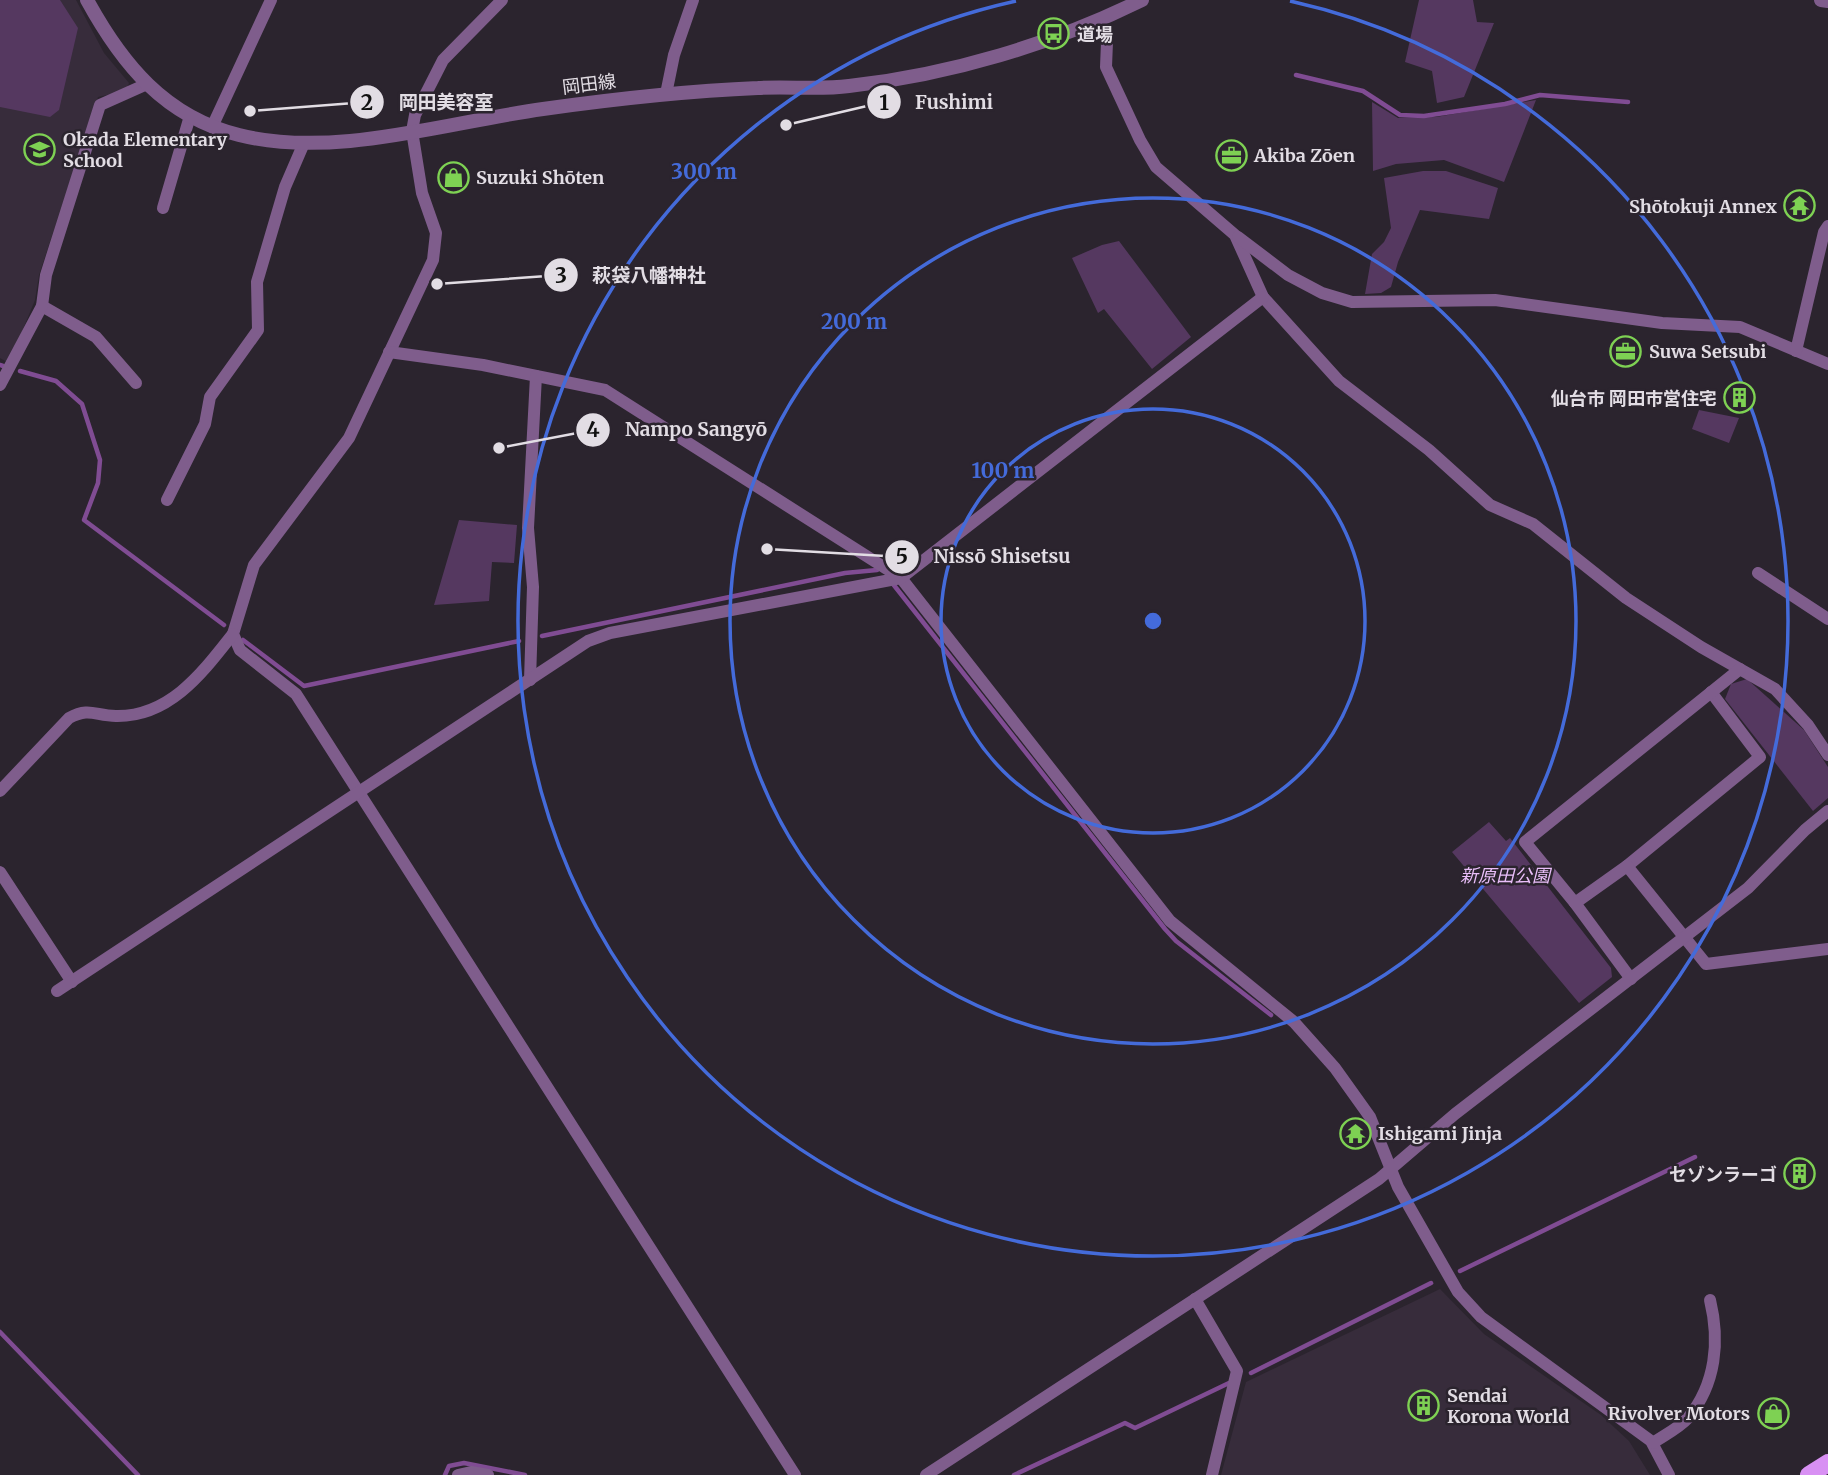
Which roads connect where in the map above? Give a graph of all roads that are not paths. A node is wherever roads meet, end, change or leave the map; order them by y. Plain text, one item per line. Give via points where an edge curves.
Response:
1 (87, 0) edge
2 (271, 0) edge
3 (502, 0) edge
4 (693, 0) edge
5 (1142, 0) edge
6 (1821, 0) edge
7 (1828, 1) edge
8 (1096, 23) junction
9 (147, 83) junction
10 (666, 94) junction
11 (190, 116) junction
12 (212, 127) junction
13 (412, 131) junction
14 (304, 143) junction
15 (163, 208) dead end
16 (1828, 226) edge
17 (1235, 235) junction
18 (1263, 297) junction
19 (42, 306) junction
20 (1797, 351) junction
21 (389, 352) junction
22 (1828, 364) edge
23 (536, 376) junction
24 (136, 383) dead end
25 (0, 385) edge
26 (167, 500) dead end
27 (1758, 573) dead end
28 (901, 578) junction
29 (1828, 619) edge
30 (233, 634) junction
31 (1740, 669) junction
32 (530, 680) junction
33 (1711, 692) junction
34 (1828, 755) edge
35 (0, 791) edge
36 (359, 794) junction
37 (1828, 811) edge
38 (1627, 866) junction
39 (0, 872) edge
40 (1575, 903) junction
41 (1685, 936) junction
42 (1828, 949) edge
43 (1631, 979) junction
44 (72, 982) junction
45 (57, 992) dead end
46 (1391, 1170) junction
47 (1195, 1299) junction
48 (1710, 1300) dead end
49 (1653, 1443) junction
50 (1828, 1463) edge
51 (458, 1475) edge
52 (488, 1475) edge
53 (795, 1475) edge
54 (926, 1475) edge
55 (1212, 1475) edge
56 (1669, 1475) edge
57 (1809, 1475) edge

1 - 9 street, 岡田線 via 122,58
2 - 12 street
3 - 13 street via 443,60 415,115
4 - 10 street
5 - 8 street, 岡田線
6 - 7 street
8 - 10 street, 岡田線 via 906,79 845,87
8 - 17 street via 1107,42 1106,66 1156,167
9 - 11 street, 岡田線
9 - 19 street via 100,105 46,275
10 - 13 street, 岡田線
11 - 12 street, 岡田線
11 - 15 street
12 - 14 street, 岡田線 via 259,140
13 - 14 street, 岡田線
13 - 21 street via 422,193 436,233 433,260
14 - 26 street via 285,187 257,282 258,330 210,397 205,424
16 - 20 street
17 - 18 street
17 - 20 street via 1288,275 1352,302 1496,300 1662,323 1740,327
18 - 28 street
18 - 31 street via 1339,381 1429,450 1490,505 1533,524 1626,598
19 - 24 street via 96,337
19 - 25 street
20 - 22 street
21 - 23 street
21 - 30 street via 349,439 254,565
23 - 28 street via 605,390
23 - 32 street via 528,528 533,587
27 - 29 street
28 - 32 street via 610,633 588,641
28 - 46 street via 1170,921 1294,1022 1335,1068 1370,1117
30 - 35 street via 209,665 164,704 143,714 82,711 69,718
30 - 36 street via 240,650 296,694
31 - 33 street
31 - 34 street via 1775,689
32 - 36 street
33 - 38 street via 1760,757
33 - 40 street via 1525,842
36 - 44 street
36 - 53 street
37 - 41 street via 1748,888
38 - 40 street
38 - 41 street
39 - 44 street
40 - 43 street
41 - 42 street via 1706,964
41 - 43 street
43 - 46 street
44 - 45 street
46 - 47 street
46 - 49 street via 1458,1292 1481,1317
47 - 54 street
47 - 55 street via 1237,1371
48 - 49 street via 1714,1322 1711,1379 1687,1419
49 - 56 street
50 - 57 main road
51 - 52 street

